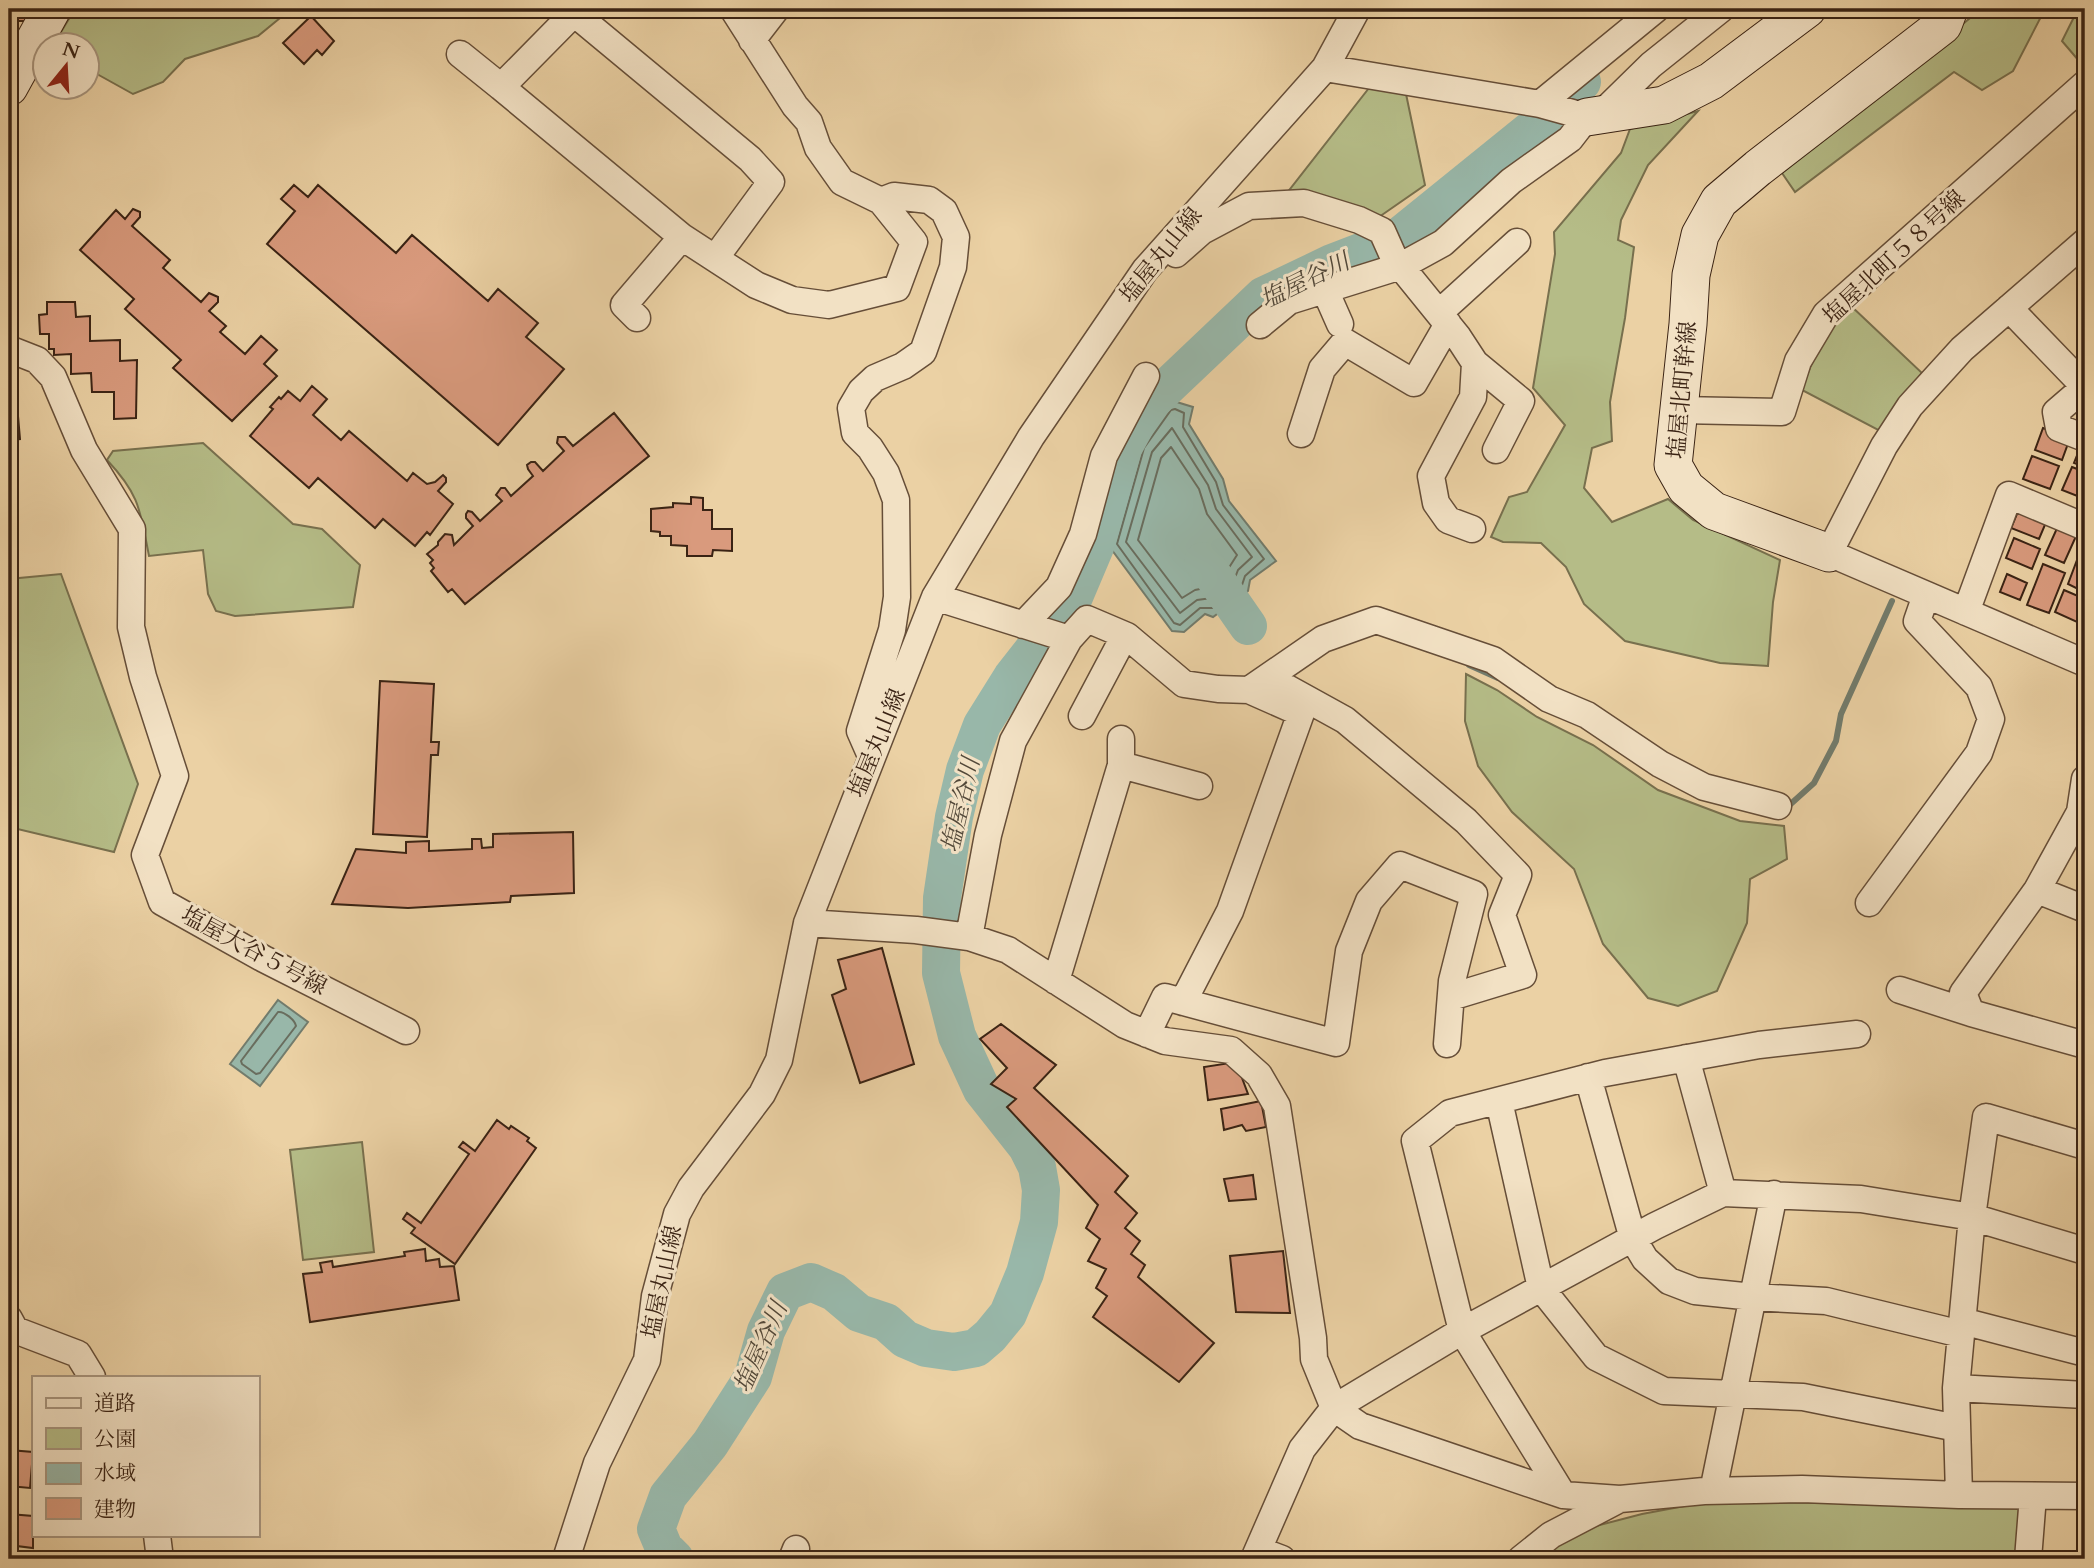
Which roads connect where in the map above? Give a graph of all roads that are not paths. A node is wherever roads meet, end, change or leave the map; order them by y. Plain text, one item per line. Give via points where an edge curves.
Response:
1 (52, 9) edge
2 (733, 9) edge
3 (776, 9) edge
4 (1357, 9) edge
5 (1656, 9) edge
6 (1721, 9) edge
7 (1807, 9) edge
8 (1949, 9) edge
9 (573, 11) edge
10 (752, 40) junction
11 (460, 54) dead end
12 (1325, 68) junction
13 (2085, 84) edge
14 (9, 87) edge
15 (501, 88) junction
16 (1540, 104) junction
17 (1594, 116) junction
18 (881, 201) junction
19 (682, 237) junction
20 (1517, 242) dead end
21 (2085, 242) edge
22 (716, 257) junction
23 (1398, 262) junction
24 (1144, 270) junction
25 (1325, 290) junction
26 (2009, 308) junction
27 (637, 318) dead end
28 (1443, 318) junction
29 (1260, 324) dead end
30 (1340, 324) dead end
31 (9, 349) edge
32 (1475, 363) junction
33 (1146, 376) dead end
34 (2085, 387) edge
35 (1679, 410) junction
36 (1300, 434) dead end
37 (2085, 438) edge
38 (1496, 450) dead end
39 (2085, 527) edge
40 (1472, 529) dead end
41 (1829, 553) junction
42 (1926, 595) junction
43 (934, 597) junction
44 (1966, 612) junction
45 (1087, 619) junction
46 (1024, 625) junction
47 (1061, 637) junction
48 (1118, 648) junction
49 (2085, 663) edge
50 (1139, 665) dead end
51 (1258, 683) junction
52 (1082, 716) dead end
53 (872, 756) junction
54 (2085, 781) edge
55 (1199, 786) dead end
56 (1778, 806) dead end
57 (2037, 890) junction
58 (1869, 903) dead end
59 (2085, 909) edge
60 (807, 923) junction
61 (969, 937) junction
62 (1056, 981) junction
63 (1900, 990) dead end
64 (1451, 997) junction
65 (1183, 1003) junction
66 (1970, 1013) junction
67 (406, 1031) dead end
68 (1147, 1034) junction
69 (1857, 1034) dead end
70 (1447, 1044) dead end
71 (2085, 1045) edge
72 (1686, 1058) junction
73 (1588, 1077) junction
74 (1499, 1101) junction
75 (2085, 1146) edge
76 (1723, 1193) junction
77 (1774, 1194) junction
78 (1972, 1217) junction
79 (1633, 1238) junction
80 (2085, 1251) edge
81 (1541, 1288) junction
82 (1753, 1297) junction
83 (9, 1319) edge
84 (1961, 1327) junction
85 (1462, 1331) junction
86 (2085, 1353) edge
87 (91, 1376) edge
88 (1956, 1388) junction
89 (1733, 1393) junction
90 (2085, 1395) edge
91 (1334, 1408) junction
92 (1957, 1428) junction
93 (1713, 1491) junction
94 (1563, 1495) junction
95 (1959, 1495) junction
96 (2033, 1496) junction
97 (2085, 1496) edge
98 (1619, 1499) junction
99 (157, 1536) edge
100 (1264, 1556) edge
101 (160, 1559) edge
102 (566, 1559) edge
103 (1521, 1559) edge
104 (2028, 1559) edge

1 - 14 street
2 - 10 street
3 - 10 street
4 - 12 street, 塩屋丸山線
5 - 16 street
6 - 17 street
7 - 17 street via 1711,81 1664,105
8 - 35 street, 塩屋北町幹線 via 1943,25 1719,201 1699,235 1691,275
9 - 15 street
9 - 22 street via 750,159 771,182
10 - 18 street via 809,122 818,148 842,182
11 - 15 street
12 - 16 street
12 - 24 street, 塩屋丸山線
13 - 35 street, 塩屋北町５８号線 via 1826,314 1798,361 1782,412
15 - 19 street
16 - 17 street
17 - 23 street via 1511,181 1443,243
18 - 22 street via 914,242 897,288 829,305 792,300 757,285
18 - 53 street via 894,196 929,200 944,211 956,237 953,267 923,352 875,378 851,408 855,433 886,473 896,500 897,597 892,630 860,732
19 - 22 street
19 - 27 street via 624,305
20 - 28 street
21 - 26 street
23 - 24 street via 1382,231 1304,203 1249,206 1202,232 1159,269
23 - 25 street
23 - 28 street
24 - 43 street, 塩屋丸山線 via 1031,437
25 - 29 street via 1289,301
25 - 30 street
26 - 34 street
26 - 41 street via 1962,349 1910,406
28 - 32 street
28 - 36 street via 1414,383 1345,342 1322,369
31 - 67 street, 塩屋大谷５号線 via 37,360 53,377 84,450 132,529 131,626 175,776 145,856 162,902
32 - 38 street via 1521,401
32 - 40 street via 1473,397 1430,476 1436,503 1448,520
33 - 46 street via 1104,456 1083,534 1059,587
34 - 37 street via 2056,412 2059,428
35 - 41 street, 塩屋北町幹線 via 1673,465 1686,488 1714,511
39 - 44 street via 2009,495
41 - 42 street, 塩屋北町幹線
42 - 44 street, 塩屋北町幹線
42 - 58 street via 1917,621 1979,687 1991,719 1979,752
43 - 46 street
43 - 53 street, 塩屋丸山線
44 - 49 street, 塩屋北町幹線
45 - 47 street
45 - 48 street via 1099,641
45 - 51 street via 1127,636 1184,684 1218,689
46 - 47 street
47 - 61 street via 1013,741 988,835
48 - 50 street
48 - 52 street
51 - 56 street via 1323,639 1376,620 1493,660 1549,699 1587,715 1704,787
51 - 64 street via 1345,720 1466,821 1518,875 1502,915 1524,975
51 - 65 street via 1301,713 1230,911
53 - 60 street, 塩屋丸山線
54 - 57 street via 2080,812
55 - 62 street via 1121,752
57 - 59 street
57 - 66 street via 1963,993
60 - 61 street
60 - 102 street, 塩屋丸山線 via 779,1060 762,1094 691,1188 677,1214 655,1296 647,1360 597,1463
61 - 62 street via 1008,950
62 - 68 street
63 - 66 street
64 - 65 street via 1474,894 1400,865 1369,901 1349,951 1336,1043
64 - 70 street
65 - 68 street via 1164,997
66 - 71 street
68 - 91 street via 1231,1050 1259,1075 1277,1106 1314,1359
69 - 72 street
72 - 73 street
72 - 76 street
73 - 74 street
73 - 79 street
74 - 81 street
74 - 85 street via 1450,1114 1415,1141
75 - 78 street via 1980,1107
76 - 77 street
76 - 79 street
77 - 78 street via 1861,1199
77 - 82 street
78 - 80 street
78 - 84 street
79 - 81 street
79 - 82 street via 1645,1259 1669,1281 1695,1291
81 - 85 street
81 - 89 street via 1596,1357 1664,1391
82 - 84 street via 1826,1300
82 - 89 street
83 - 87 street via 15,1329 78,1354
84 - 86 street
84 - 88 street
85 - 91 street
85 - 94 street
88 - 90 street
88 - 92 street
89 - 92 street via 1803,1397
89 - 93 street
91 - 94 street via 1360,1426
91 - 100 street via 1302,1449
92 - 95 street
93 - 95 street
93 - 98 street
94 - 98 street
95 - 96 street
96 - 97 street
96 - 104 street
98 - 103 street via 1551,1535
99 - 101 street

